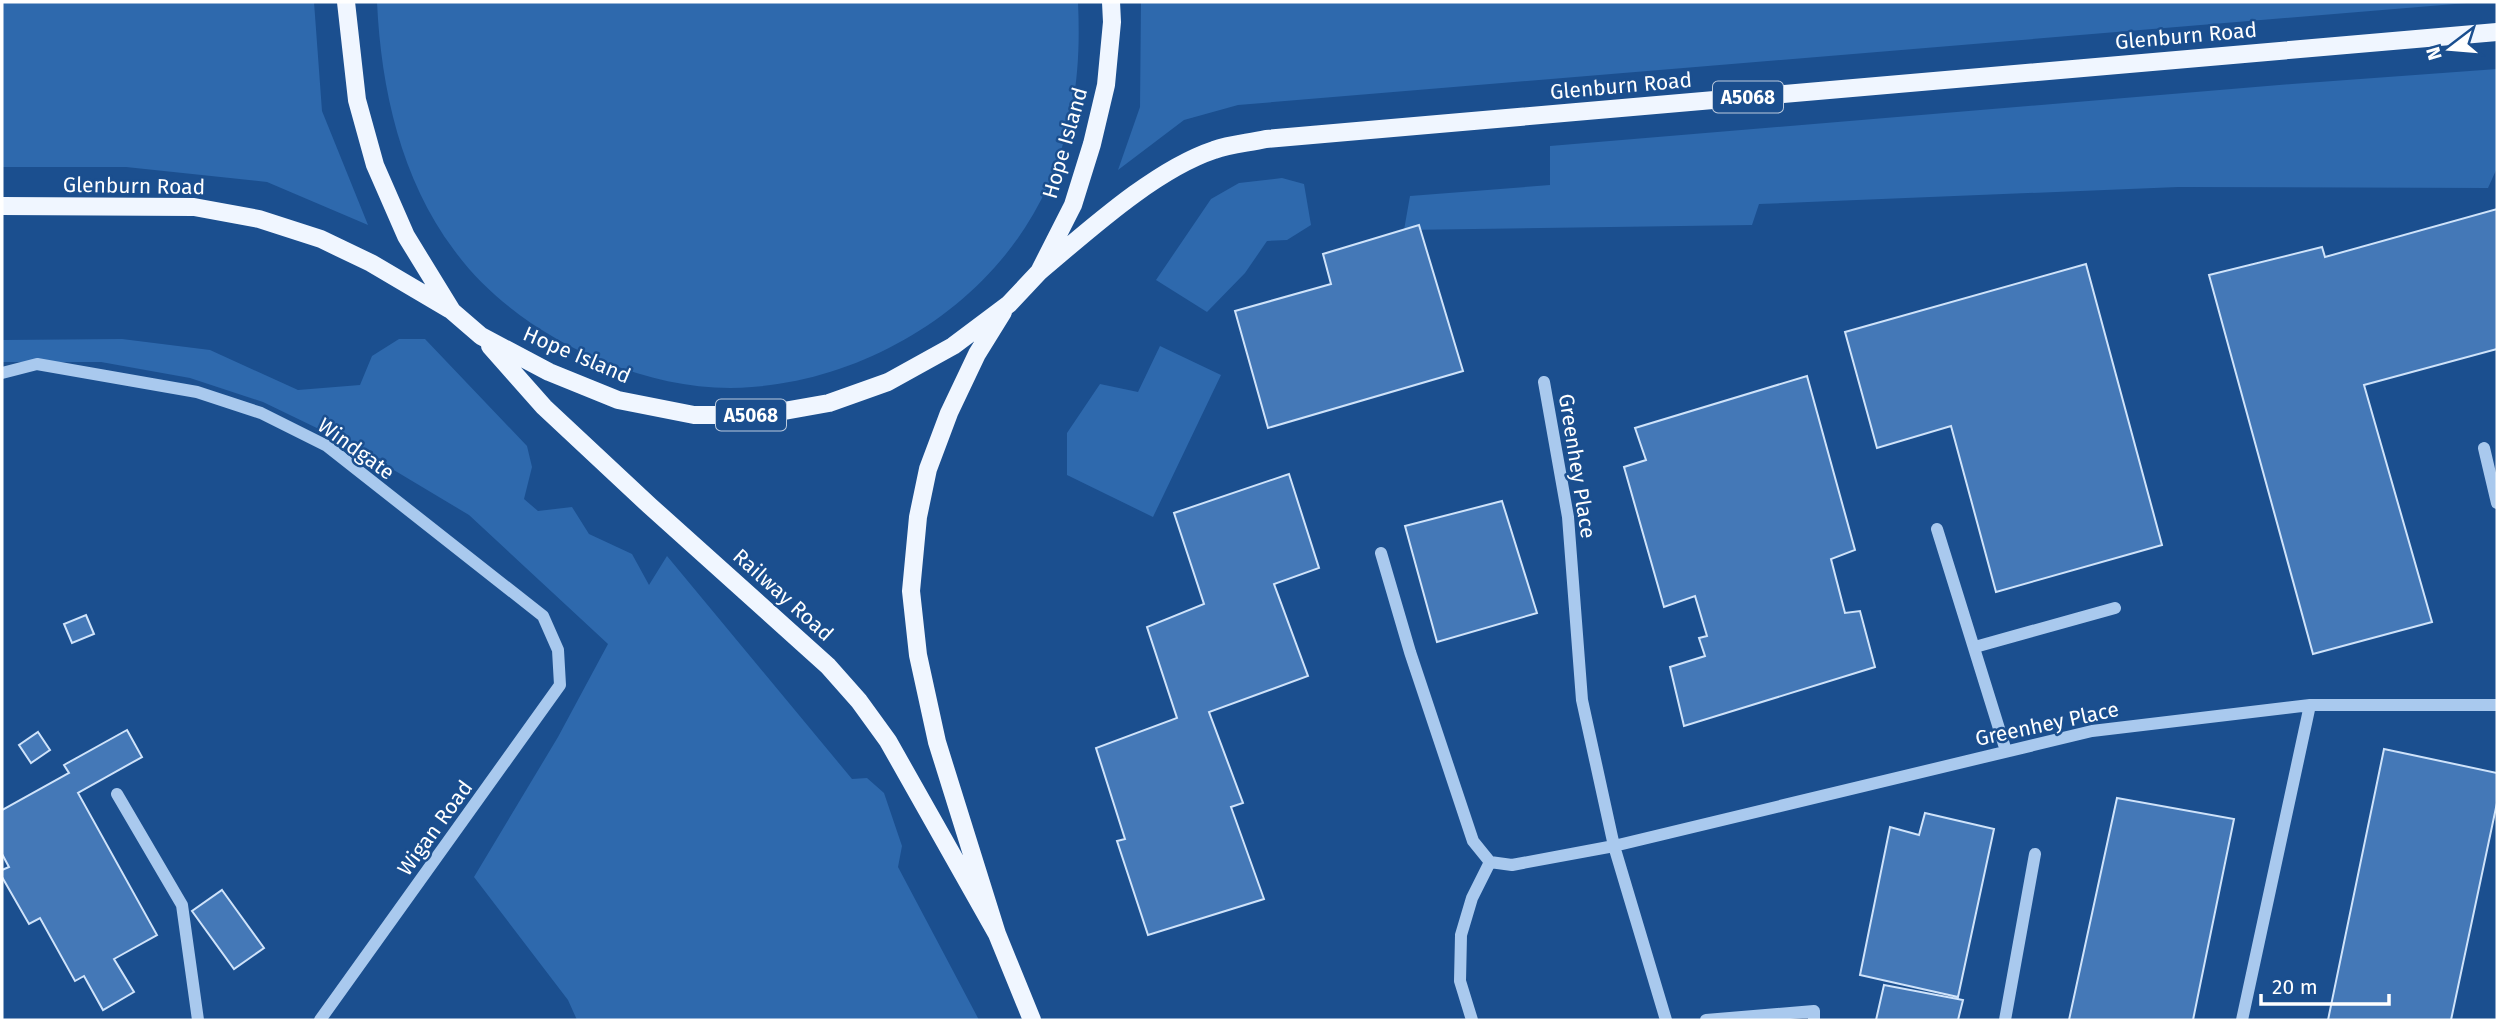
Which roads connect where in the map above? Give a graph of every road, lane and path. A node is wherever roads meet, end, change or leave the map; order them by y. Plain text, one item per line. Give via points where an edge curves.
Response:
1 (346, 2) edge
2 (1111, 2) edge
3 (2497, 32) edge
4 (2, 206) edge
5 (1039, 272) junction
6 (1009, 304) junction
7 (452, 311) junction
8 (481, 336) junction
9 (2, 373) edge
10 (1544, 382) dead end
11 (2484, 448) dead end
12 (2497, 503) edge
13 (1937, 529) dead end
14 (1381, 553) dead end
15 (2115, 608) dead end
16 (1975, 647) junction
17 (558, 650) joint
18 (2309, 705) junction
19 (2497, 705) edge
20 (2006, 751) junction
21 (117, 794) dead end
22 (1614, 846) junction
23 (2035, 854) dead end
24 (1490, 862) junction
25 (997, 934) junction
26 (198, 1020) edge
27 (320, 1020) edge
28 (1032, 1020) edge
29 (1472, 1020) edge
30 (1666, 1020) edge
31 (1706, 1020) edge
32 (1814, 1020) edge
33 (2004, 1020) edge
34 (2242, 1020) edge

1 - 7 main road, Hope Island / A5068 via 357,100 375,164 406,236
2 - 5 main road, Hope Island / A5068 via 1106,85 1092,144 1073,205
3 - 5 main road, Glenburn Road / A5068 via 1266,139 1215,149 1175,166
4 - 7 main road, Glenburn Road / A5068 via 194,207 259,219 321,239 371,262
5 - 6 main road, Hope Island / A5068
6 - 8 main road, Hope Island / A5068 via 953,346 888,383 829,403 762,415 694,415 618,400 549,372
6 - 25 main road, Railway Road via 972,366 928,468 911,591 918,654 937,742
7 - 8 main road, Hope Island / A5068
8 - 25 main road, Railway Road via 544,407 828,666 859,701 888,741
9 - 17 street, Windgate via 37,364 197,392 261,413 327,446 543,616
10 - 22 street, Greenhey Place via 1568,517 1582,700
11 - 12 street
13 - 16 street
14 - 24 street via 1473,841
15 - 16 street
16 - 20 street
17 - 27 street, Wigan Road via 559,685
18 - 19 street, Greenhey Place
18 - 20 street, Greenhey Place via 2092,731
18 - 34 street
20 - 22 street, Greenhey Place
21 - 26 street via 182,905
22 - 24 street via 1512,864
22 - 30 street, Greenhey Place
23 - 33 street
24 - 29 street via 1461,935 1460,981
25 - 28 main road, Railway Road
31 - 32 street via 1814,1011

